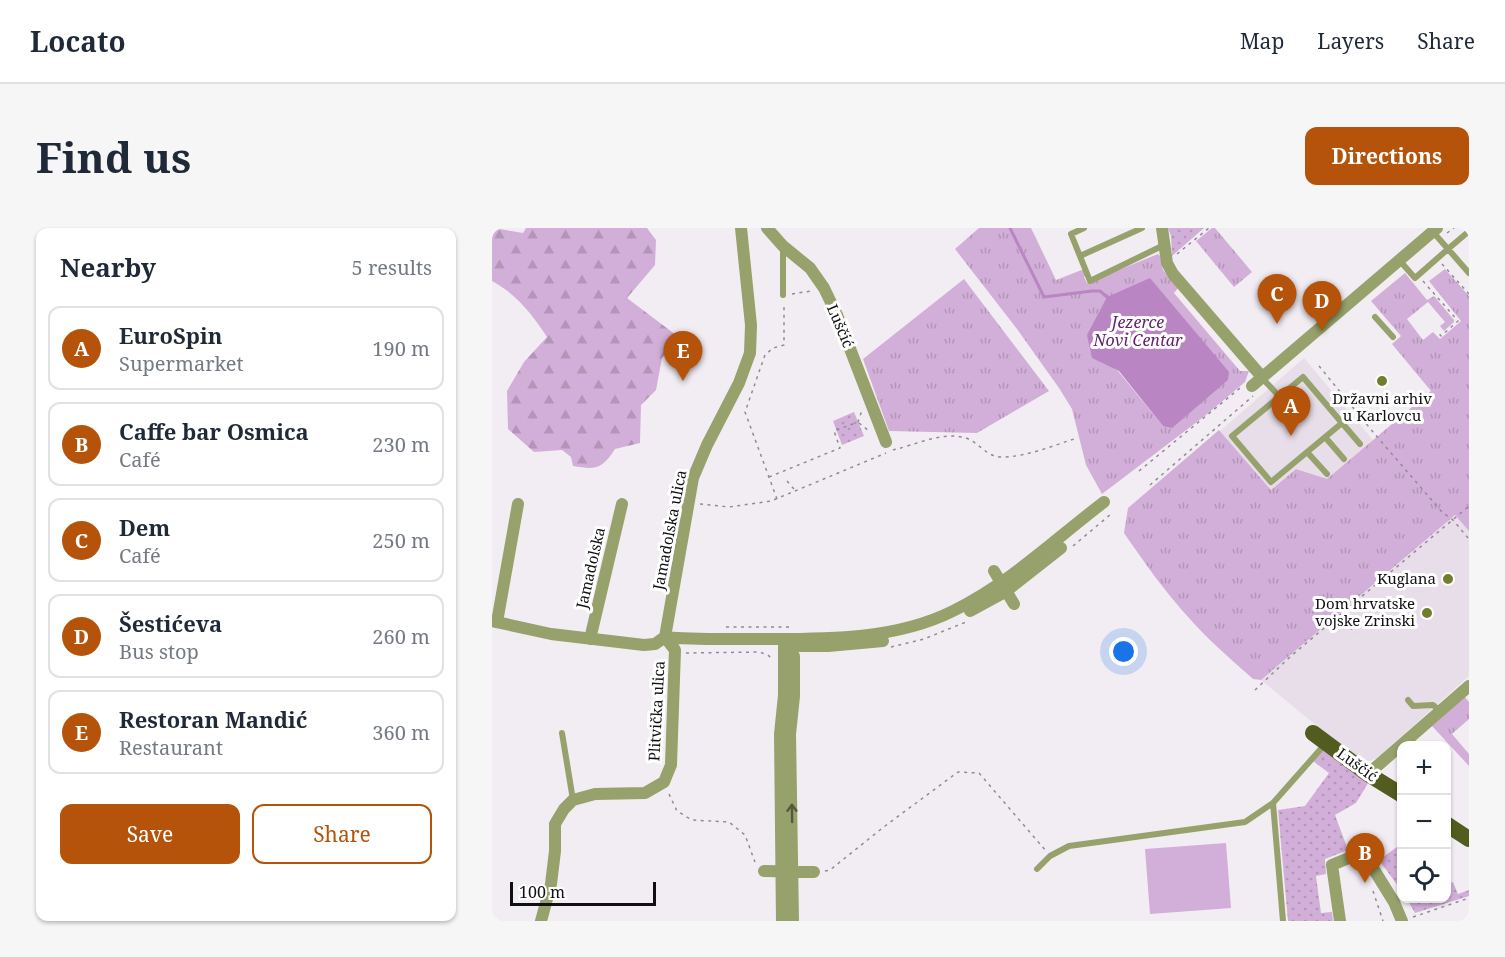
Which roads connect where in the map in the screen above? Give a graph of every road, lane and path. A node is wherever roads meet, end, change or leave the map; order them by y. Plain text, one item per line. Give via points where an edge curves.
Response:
1 (741, 228) edge
2 (767, 228) edge
3 (1084, 228) edge
4 (1142, 228) edge
5 (1162, 228) edge
6 (1209, 228) edge
7 (1435, 230) edge
8 (1468, 232) edge
9 (1164, 245) junction
10 (783, 246) junction
11 (1448, 249) junction
12 (1080, 256) junction
13 (1437, 259) junction
14 (1400, 261) junction
15 (1167, 262) junction
16 (1467, 268) edge
17 (1418, 275) junction
18 (824, 288) junction
19 (1469, 294) edge
20 (784, 299) junction
21 (1375, 317) dead end
22 (1437, 331) dead end
23 (1393, 337) dead end
24 (1320, 366) dead end
25 (1262, 377) junction
26 (1252, 386) dead end
27 (1279, 396) junction
28 (739, 410) dead end
29 (861, 411) dead end
30 (745, 412) junction
31 (858, 422) junction
32 (1342, 423) junction
33 (1325, 437) junction
34 (881, 439) joint
35 (1074, 439) dead end
36 (1360, 444) dead end
37 (1307, 452) junction
38 (1344, 459) dead end
39 (1327, 474) dead end
40 (769, 477) junction
41 (787, 481) dead end
42 (796, 490) junction
43 (777, 499) junction
44 (688, 502) junction
45 (518, 504) dead end
46 (622, 504) dead end
47 (1106, 506) dead end
48 (1469, 506) edge
49 (1453, 520) junction
50 (1469, 539) edge
51 (994, 571) dead end
52 (1003, 588) junction
53 (1014, 604) dead end
54 (1340, 615) junction
55 (969, 620) dead end
56 (494, 621) edge
57 (718, 628) dead end
58 (1355, 633) dead end
59 (665, 637) junction
60 (792, 637) junction
61 (590, 639) junction
62 (806, 647) junction
63 (886, 647) dead end
64 (682, 653) dead end
65 (794, 656) junction
66 (774, 661) dead end
67 (1469, 686) edge
68 (1255, 690) dead end
69 (1408, 700) dead end
70 (1440, 711) junction
71 (562, 733) dead end
72 (1320, 738) joint
73 (1368, 774) junction
74 (663, 782) junction
75 (1397, 792) edge
76 (573, 800) junction
77 (1273, 803) junction
78 (1451, 827) edge
79 (1469, 839) edge
80 (1050, 856) junction
81 (1037, 869) dead end
82 (764, 872) joint
83 (787, 872) junction
84 (814, 872) joint
85 (1372, 889) dead end
86 (1469, 898) edge
87 (541, 921) edge
88 (782, 921) edge
89 (792, 921) edge
90 (1283, 921) edge
91 (1340, 921) edge
92 (1383, 921) edge
93 (1402, 921) edge

1 - 44 street, Jamadolska ulica via 751,325 750,353 693,478
2 - 10 street, Luščić
3 - 12 lane via 1071,234
4 - 12 lane
5 - 9 street
6 - 15 path
7 - 11 lane
7 - 14 street
8 - 11 lane
9 - 12 lane via 1090,281
9 - 15 street
10 - 18 street, Luščić via 810,268
10 - 20 lane
11 - 13 lane
11 - 16 lane
13 - 17 lane
13 - 19 path
14 - 17 lane via 1415,278
14 - 25 street
15 - 25 street via 1173,274
17 - 22 path via 1458,321 1441,336
18 - 20 path
18 - 34 street, Luščić
20 - 30 path via 784,345 765,355
21 - 23 lane
24 - 49 path via 1442,513
25 - 26 street
25 - 27 lane
27 - 32 lane via 1303,377
27 - 37 lane via 1232,436 1271,482
28 - 30 path
29 - 31 path
30 - 40 path
31 - 34 path
31 - 40 path via 834,431 840,448
32 - 33 lane
32 - 36 lane
33 - 37 lane
33 - 38 lane
35 - 42 path via 1004,457 990,456 966,438 943,436 891,451
37 - 39 lane
40 - 43 path
41 - 42 path
42 - 43 path
43 - 44 path via 729,507
44 - 59 street, Jamadolska ulica
45 - 56 street
46 - 61 street, Jamadolska
47 - 52 street via 1023,568
48 - 49 path
49 - 50 path
49 - 54 path
51 - 52 street
52 - 53 street
52 - 60 street via 951,613 885,633
52 - 62 street via 954,619 917,633 861,644
54 - 58 path
54 - 68 path
55 - 63 path via 924,639
56 - 61 street
57 - 60 path
59 - 60 street
59 - 61 street via 644,645
59 - 74 street, Plitvička ulica via 675,650 670,765
60 - 62 street
60 - 65 street
60 - 83 street via 780,734
62 - 65 street
64 - 66 path via 759,652
83 -> 65 street
67 - 70 street
69 - 70 lane via 1413,706 1433,705
70 - 73 street
71 - 76 lane
72 - 73 main road, Luščić
72 - 77 lane
73 - 75 main road, Luščić
74 - 76 street, Plitvička ulica via 645,793 594,794
74 - 82 path via 677,812 692,820 729,822 745,835 756,865
76 - 87 street via 555,824 551,884
77 - 80 lane via 1245,822 1069,846
77 - 90 lane
78 - 79 main road
80 - 81 lane
80 - 84 path via 979,773 958,772 830,870
82 - 83 street
83 - 84 street
83 - 88 street
83 - 89 street
85 - 92 path
86 - 93 path
91 - 93 street via 1332,865 1363,852

